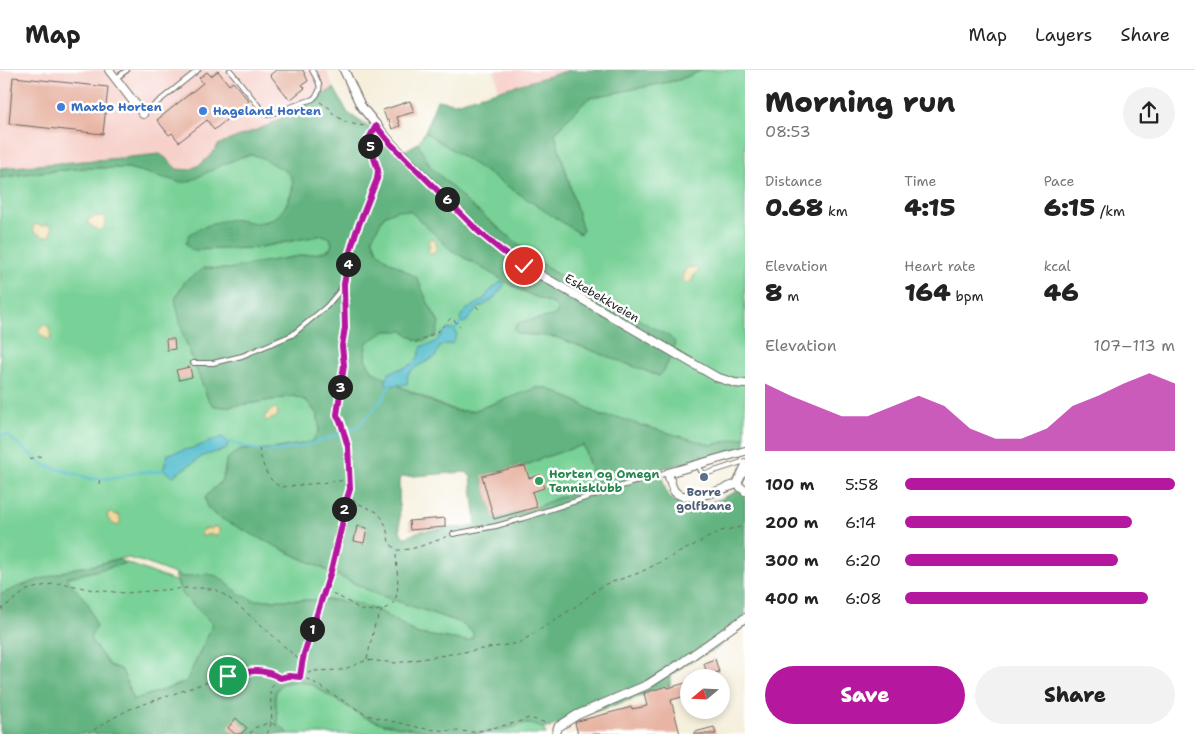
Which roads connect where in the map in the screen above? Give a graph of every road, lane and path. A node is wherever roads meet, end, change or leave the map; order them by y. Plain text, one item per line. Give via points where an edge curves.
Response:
1 (109, 70) edge
2 (126, 70) edge
3 (198, 70) edge
4 (230, 70) edge
5 (312, 70) edge
6 (344, 70) edge
7 (116, 79) junction
8 (313, 98) junction
9 (143, 114) joint
10 (376, 126) junction
11 (344, 284) junction
12 (476, 306) dead end
13 (479, 309) dead end
14 (460, 327) dead end
15 (415, 344) dead end
16 (193, 363) dead end
17 (745, 384) edge
18 (259, 448) dead end
19 (745, 451) edge
20 (41, 456) dead end
21 (30, 459) dead end
22 (745, 461) edge
23 (698, 464) junction
24 (745, 467) edge
25 (668, 473) junction
26 (100, 477) dead end
27 (349, 480) junction
28 (99, 484) dead end
29 (737, 484) junction
30 (350, 489) junction
31 (745, 491) edge
32 (745, 526) edge
33 (453, 534) joint
34 (396, 550) junction
35 (325, 592) junction
36 (0, 610) edge
37 (382, 610) junction
38 (745, 618) edge
39 (367, 660) junction
40 (302, 664) junction
41 (300, 677) junction
42 (280, 678) junction
43 (272, 722) junction
44 (557, 731) edge
45 (87, 734) edge
46 (250, 734) edge
47 (267, 734) edge
48 (282, 734) edge

1 - 7 street
2 - 7 lane
3 - 9 lane
4 - 8 lane via 265,114
5 - 8 lane via 320,89
6 - 10 street, Eskebekkveien via 361,106
7 - 9 street
8 - 10 path via 346,122
10 - 11 lane via 368,140 378,170 377,179 356,232
10 - 17 street, Eskebekkveien via 480,233 524,266 716,376
11 - 16 lane via 327,306 292,335 242,356 214,363
11 - 27 path via 344,365 338,418 348,447
12 - 13 path
14 - 15 path via 451,318 437,332
18 - 27 path via 270,479 281,487
19 - 23 street
20 - 21 path
22 - 23 lane via 705,474
23 - 25 street
24 - 29 street
25 - 29 street via 676,493 684,496 717,492
25 - 33 lane via 521,519
26 - 28 path
27 - 30 path
29 - 31 street
30 - 34 path via 355,502 377,512 382,518 389,542
30 - 35 path
32 - 39 path via 721,531 639,574 603,586 519,643 396,663
33 - 34 path via 420,546
34 - 37 path via 397,597
35 - 37 path via 360,610
35 - 40 path
36 - 40 path via 27,590 61,583 124,592 187,588 216,590 259,623
37 - 39 path via 375,624
38 - 44 street via 646,685 577,715
39 - 41 path via 342,670 313,671
40 - 41 path
41 - 42 path
41 - 44 path via 366,715 415,727 474,732 529,718 546,722
42 - 43 path via 270,689
42 - 45 path via 271,672 252,670 202,684 130,709
43 - 46 path via 254,728
43 - 47 path
43 - 48 path

